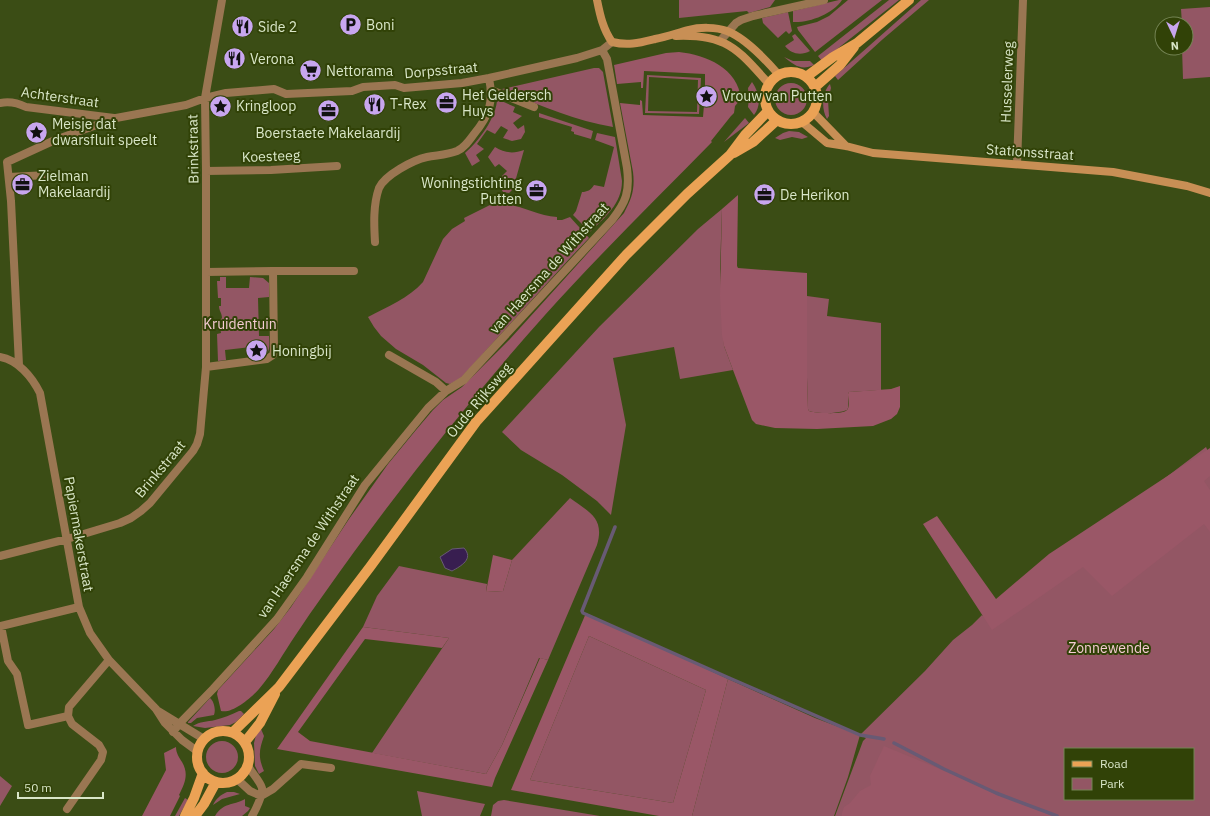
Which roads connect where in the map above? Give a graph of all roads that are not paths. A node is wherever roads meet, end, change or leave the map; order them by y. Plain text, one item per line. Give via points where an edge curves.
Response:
1 (222, 0) edge
2 (597, 0) edge
3 (824, 0) edge
4 (909, 0) edge
5 (1023, 0) edge
6 (728, 31) junction
7 (668, 36) junction
8 (720, 41) junction
9 (612, 42) junction
10 (856, 43) junction
11 (602, 50) junction
12 (779, 74) junction
13 (806, 77) junction
14 (489, 78) junction
15 (768, 84) junction
16 (815, 87) junction
17 (491, 90) junction
18 (205, 98) junction
19 (0, 103) edge
20 (534, 107) dead end
21 (768, 111) junction
22 (813, 112) junction
23 (116, 118) junction
24 (777, 120) junction
25 (802, 122) junction
26 (846, 146) junction
27 (730, 155) junction
28 (1017, 164) junction
29 (337, 166) dead end
30 (206, 171) junction
31 (48, 175) dead end
32 (9, 177) junction
33 (1210, 193) edge
34 (375, 242) dead end
35 (272, 271) junction
36 (354, 271) dead end
37 (206, 272) junction
38 (390, 355) dead end
39 (0, 357) edge
40 (19, 365) junction
41 (206, 367) junction
42 (446, 391) junction
43 (67, 539) junction
44 (0, 556) edge
45 (79, 607) junction
46 (109, 660) junction
47 (279, 687) junction
48 (156, 709) junction
49 (68, 716) junction
50 (179, 724) junction
51 (173, 732) junction
52 (233, 732) junction
53 (204, 739) junction
54 (245, 742) junction
55 (197, 751) junction
56 (248, 766) junction
57 (331, 768) dead end
58 (203, 773) junction
59 (237, 779) junction
60 (216, 782) junction
61 (261, 796) junction
62 (67, 809) dead end
63 (185, 816) edge
64 (195, 816) edge
65 (252, 816) edge

1 - 18 street, Brinkstraat
2 - 9 street via 606,32
3 - 6 street via 753,16 741,20
4 - 10 main road
5 - 28 street, Husselerweg
6 - 7 street via 701,28
6 - 8 street
6 - 12 street via 745,42
7 - 8 street via 702,36
7 - 9 street via 636,44
8 - 15 street via 734,48
9 - 11 street, Dorpsstraat
10 - 13 main road
10 - 16 main road via 840,65
11 - 14 street, Dorpsstraat
11 - 42 street, van Haersma de Withstraat via 607,60 628,174 627,193 622,207 464,380
12 - 13 main road via 792,72
12 - 15 main road
13 - 16 main road
14 - 17 street
14 - 18 street, Dorpsstraat via 404,88 395,85 363,87 350,91 286,94 274,89 226,93
15 - 21 main road via 765,95
16 - 22 main road via 817,100
17 - 20 street
17 - 34 street via 489,111 466,145 446,154 412,162 389,176 380,187 374,220
18 - 23 street, Dorpsstraat via 186,105
18 - 30 street, Brinkstraat
19 - 23 street, Achterstraat
21 - 24 main road
21 - 27 main road, Oude Rijksweg
22 - 25 main road
22 - 26 street
23 - 32 street, Dorpsstraat via 55,140 7,162
24 - 25 main road via 789,124
24 - 27 main road, Oude Rijksweg via 752,142
25 - 26 street, Stationsstraat via 827,143
26 - 28 street, Stationsstraat via 873,153
27 - 47 main road, Oude Rijksweg via 626,255 476,422
28 - 33 street, Stationsstraat via 1113,172
29 - 30 street, Koesteeg
30 - 37 street, Brinkstraat
31 - 32 street
32 - 40 street
35 - 36 street
35 - 37 street
35 - 41 street via 273,355 267,359
37 - 41 street, Brinkstraat
38 - 42 street via 436,382
39 - 40 street, Papiermakerstraat
40 - 43 street, Papiermakerstraat via 40,392
41 - 43 street, Brinkstraat via 200,434 193,451 150,503 131,518
42 - 50 street, van Haersma de Withstraat via 428,408 365,486 277,619
43 - 44 street, Brinkstraat
43 - 45 street, Papiermakerstraat
45 - 46 street, Papiermakerstraat via 90,633
45 - 49 street via 1,626 8,662 16,674 28,725
46 - 48 street, Papiermakerstraat
46 - 49 street via 69,707
47 - 52 main road, Oude Rijksweg
47 - 54 main road, Oude Rijksweg via 260,723
48 - 50 street, Papiermakerstraat
48 - 51 street, Papiermakerstraat
49 - 62 street via 72,724 99,745 103,752 101,760
50 - 51 street, van Haersma de Withstraat
50 - 53 street, Papiermakerstraat
51 - 55 street, Papiermakerstraat
52 - 53 main road via 220,731
52 - 54 main road
53 - 55 main road
54 - 56 main road via 250,754
55 - 58 main road via 198,764
56 - 59 main road
56 - 61 street via 262,789
57 - 61 street via 301,764 273,789
58 - 60 main road
58 - 63 main road
59 - 60 main road
59 - 61 street
60 - 64 main road
61 - 65 street

